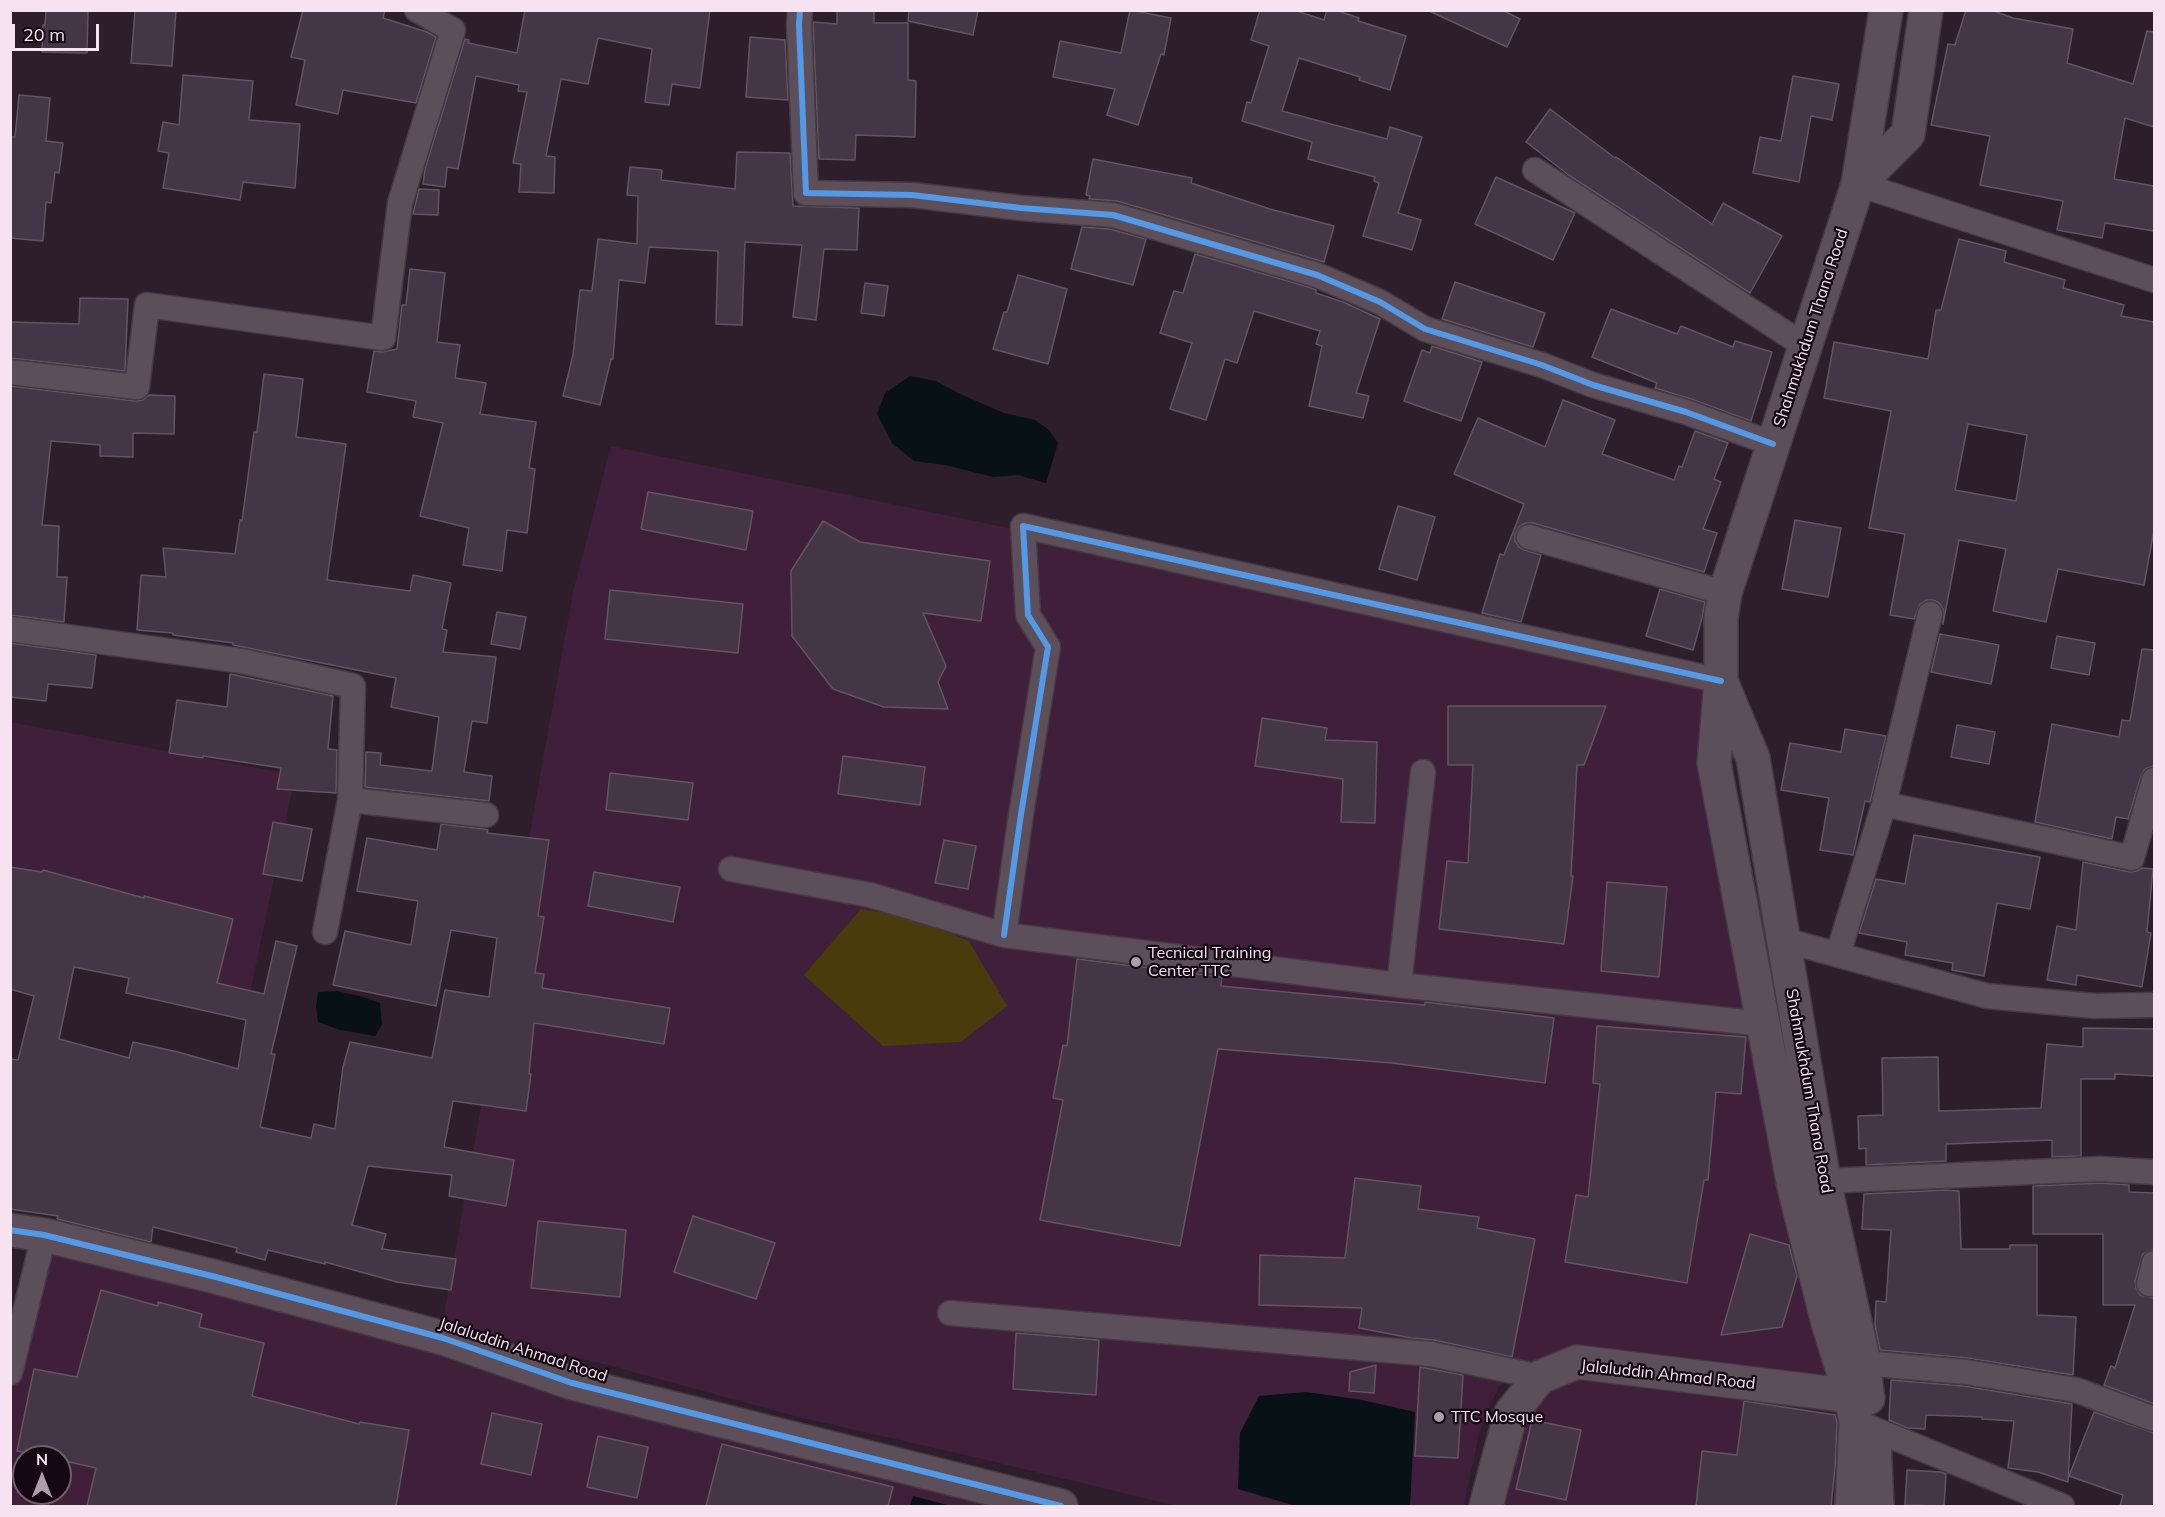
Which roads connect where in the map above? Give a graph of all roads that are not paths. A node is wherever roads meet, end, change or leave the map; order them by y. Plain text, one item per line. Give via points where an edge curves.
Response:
1 (417, 10) edge
2 (800, 10) edge
3 (1886, 10) edge
4 (1926, 10) edge
5 (1535, 170) dead end
6 (1858, 184) junction
7 (2154, 280) edge
8 (1805, 346) junction
9 (10, 372) edge
10 (1773, 444) junction
11 (1529, 537) dead end
12 (1725, 593) junction
13 (1930, 614) dead end
14 (10, 629) edge
15 (1721, 681) junction
16 (1423, 772) dead end
17 (2154, 780) edge
18 (350, 800) junction
19 (1884, 804) junction
20 (486, 815) dead end
21 (731, 869) dead end
22 (325, 932) dead end
23 (1004, 935) junction
24 (1784, 940) junction
25 (1838, 954) junction
26 (1399, 985) junction
27 (2154, 1005) edge
28 (1764, 1024) junction
29 (2154, 1172) edge
30 (1824, 1181) junction
31 (10, 1230) edge
32 (44, 1235) junction
33 (2154, 1263) edge
34 (2154, 1284) edge
35 (950, 1313) dead end
36 (1863, 1363) junction
37 (10, 1373) edge
38 (1540, 1377) junction
39 (1862, 1411) junction
40 (2154, 1419) edge
41 (1061, 1506) edge
42 (1486, 1506) edge
43 (1852, 1506) edge
44 (1877, 1506) edge
45 (2062, 1506) edge

1 - 9 street via 453,30 400,202 383,338 147,305 136,387
2 - 10 street via 806,194 912,195 1113,215 1317,275 1380,302 1425,329 1686,412
3 - 6 main road, Shahmukhdum Thana Road
4 - 6 main road, Shahmukhdum Thana Road via 1908,134
5 - 8 street
6 - 7 street
6 - 8 main road, Shahmukhdum Thana Road
8 - 10 main road, Shahmukhdum Thana Road
10 - 12 main road, Shahmukhdum Thana Road
11 - 12 street
12 - 15 main road, Shahmukhdum Thana Road
13 - 19 street
14 - 18 street via 242,661 353,686
15 - 23 street via 1023,526 1028,615 1048,647
15 - 24 main road, Shahmukhdum Thana Road via 1753,758
15 - 28 main road, Shahmukhdum Thana Road via 1714,764
16 - 26 street
17 - 19 street via 2132,858
18 - 20 street
18 - 22 street
19 - 25 street
21 - 23 street via 870,895
23 - 26 street
24 - 25 street
24 - 30 main road, Shahmukhdum Thana Road
25 - 27 street via 1988,996 2094,1006
26 - 28 street
28 - 39 main road, Shahmukhdum Thana Road via 1794,1188 1828,1323
29 - 30 street via 2100,1169
30 - 36 main road, Shahmukhdum Thana Road
31 - 32 main road, Jalaluddin Ahmad Road
32 - 37 street
32 - 41 main road, Jalaluddin Ahmad Road via 443,1338 572,1383
33 - 34 street via 2149,1284
35 - 38 street via 1431,1354
36 - 39 main road, Shahmukhdum Thana Road
36 - 40 street via 1966,1372 2076,1390
38 - 39 main road, Jalaluddin Ahmad Road via 1577,1362
38 - 42 main road, Jalaluddin Ahmad Road via 1511,1413
39 - 43 main road, Shahmukhdum Thana Road
39 - 44 main road, Shahmukhdum Thana Road
39 - 45 street

